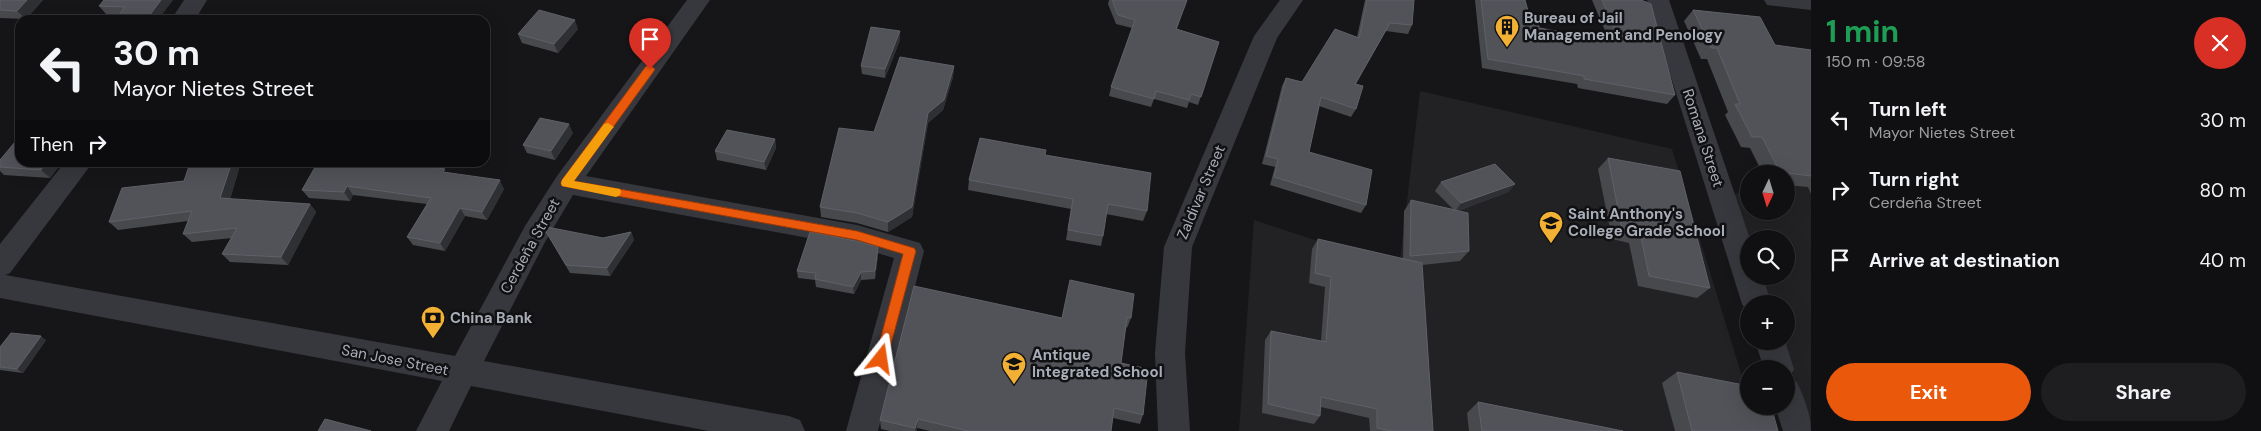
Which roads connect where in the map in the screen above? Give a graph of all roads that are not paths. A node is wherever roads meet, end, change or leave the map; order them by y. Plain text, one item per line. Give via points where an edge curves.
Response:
1 (196, 0) edge
2 (699, 0) edge
3 (1658, 0) edge
4 (1775, 0) edge
5 (1285, 1) edge
6 (1811, 2) edge
7 (186, 15) edge
8 (76, 167) edge
9 (566, 183) junction
10 (0, 265) edge
11 (0, 286) edge
12 (1754, 295) edge
13 (461, 372) junction
14 (1794, 415) edge
15 (432, 431) edge
16 (790, 431) edge
17 (862, 431) edge
18 (1174, 431) edge
19 (1799, 431) edge

1 - 7 street
2 - 9 street, Cerdeña Street
3 - 12 street, Romana Street
4 - 6 street
5 - 18 street, Zaldivar Street via 1266,36 1178,247 1170,353
8 - 10 street
9 - 13 street, Cerdeña Street
9 - 17 street via 857,236 910,251
11 - 13 street, San Jose Street
13 - 15 street, Cerdeña Street
13 - 16 street, San Jose Street
14 - 19 street

